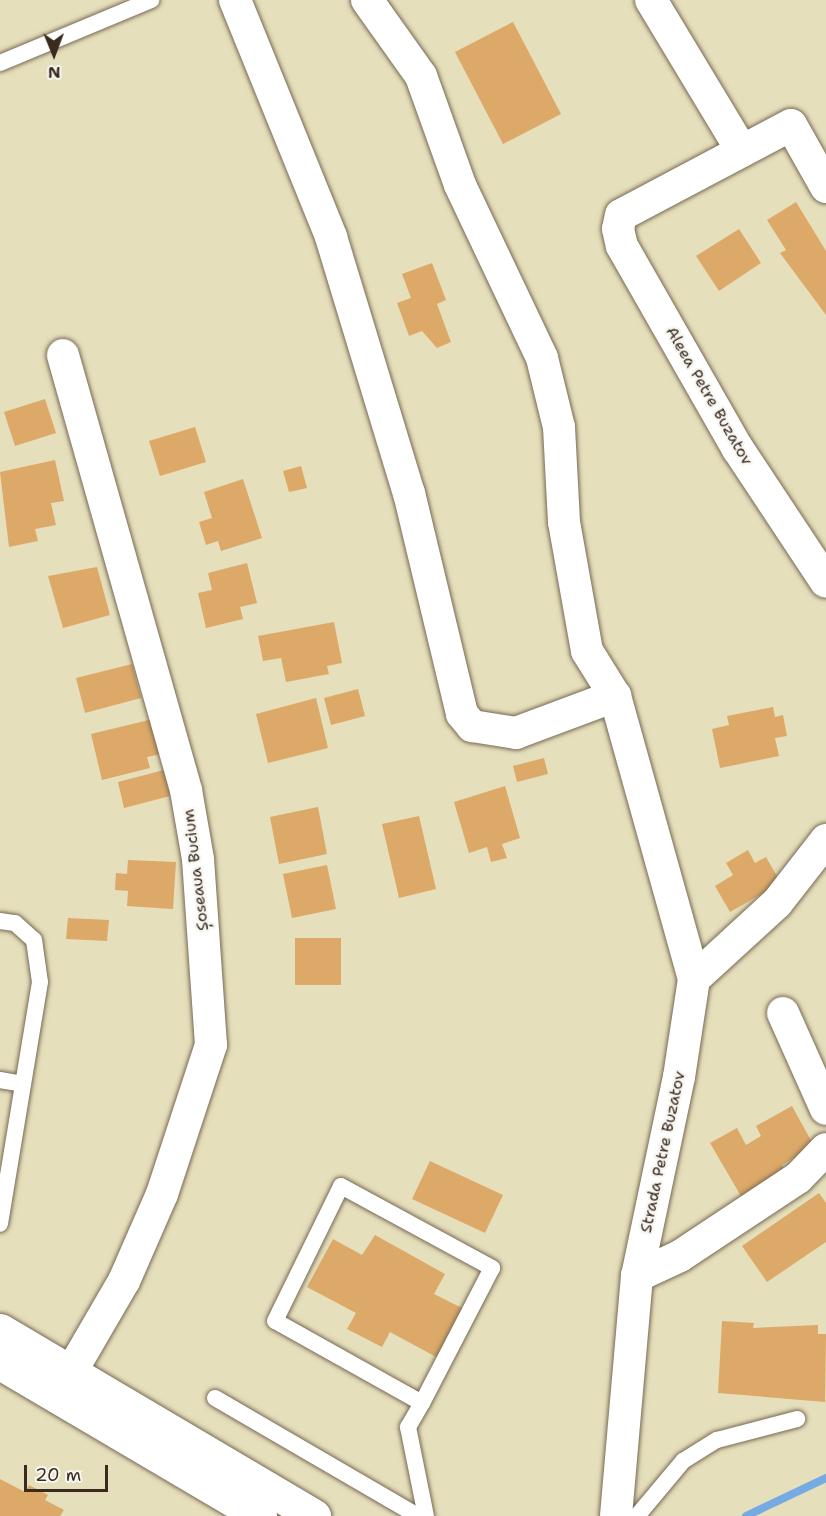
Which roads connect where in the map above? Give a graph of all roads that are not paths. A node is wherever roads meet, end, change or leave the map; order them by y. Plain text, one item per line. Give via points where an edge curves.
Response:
1 (152, 0) edge
2 (235, 0) edge
3 (367, 0) edge
4 (651, 0) edge
5 (0, 63) edge
6 (742, 151) junction
7 (826, 187) edge
8 (63, 355) dead end
9 (826, 582) edge
10 (615, 696) junction
11 (826, 840) edge
12 (0, 921) edge
13 (694, 979) junction
14 (783, 1013) dead end
15 (0, 1080) edge
16 (23, 1084) junction
17 (826, 1109) edge
18 (826, 1149) edge
19 (0, 1224) edge
20 (638, 1276) junction
21 (0, 1330) edge
22 (0, 1363) edge
23 (64, 1384) junction
24 (214, 1398) dead end
25 (422, 1403) junction
26 (796, 1419) dead end
27 (260, 1516) edge
28 (314, 1516) edge
29 (418, 1516) edge
30 (426, 1516) edge
31 (616, 1516) edge
32 (638, 1516) edge

1 - 5 lane
2 - 10 street via 331,237 409,493 462,714 472,726 516,733
3 - 10 street via 421,76 460,184 542,358 559,427 573,590 587,651
4 - 6 street
6 - 7 street via 791,125
6 - 9 street, Aleea Petre Buzatov via 621,215 618,229 622,246 738,449
8 - 23 street, Șoseaua Bucium via 186,790 198,859 211,1045 157,1204 124,1281
10 - 13 street
11 - 13 street via 777,903
12 - 16 lane via 15,923 34,940 40,982
13 - 20 street, Strada Petre Buzatov via 679,1077
14 - 17 street
15 - 16 lane
16 - 19 lane
18 - 20 street via 798,1178 680,1256
20 - 31 street, Strada Petre Buzatov
21 - 23 main road
22 - 23 main road
23 - 27 main road
23 - 28 main road
24 - 29 lane
25 - 25 lane via 274,1321 341,1186 492,1268
25 - 30 lane via 408,1426
26 - 32 lane via 717,1440 683,1461

